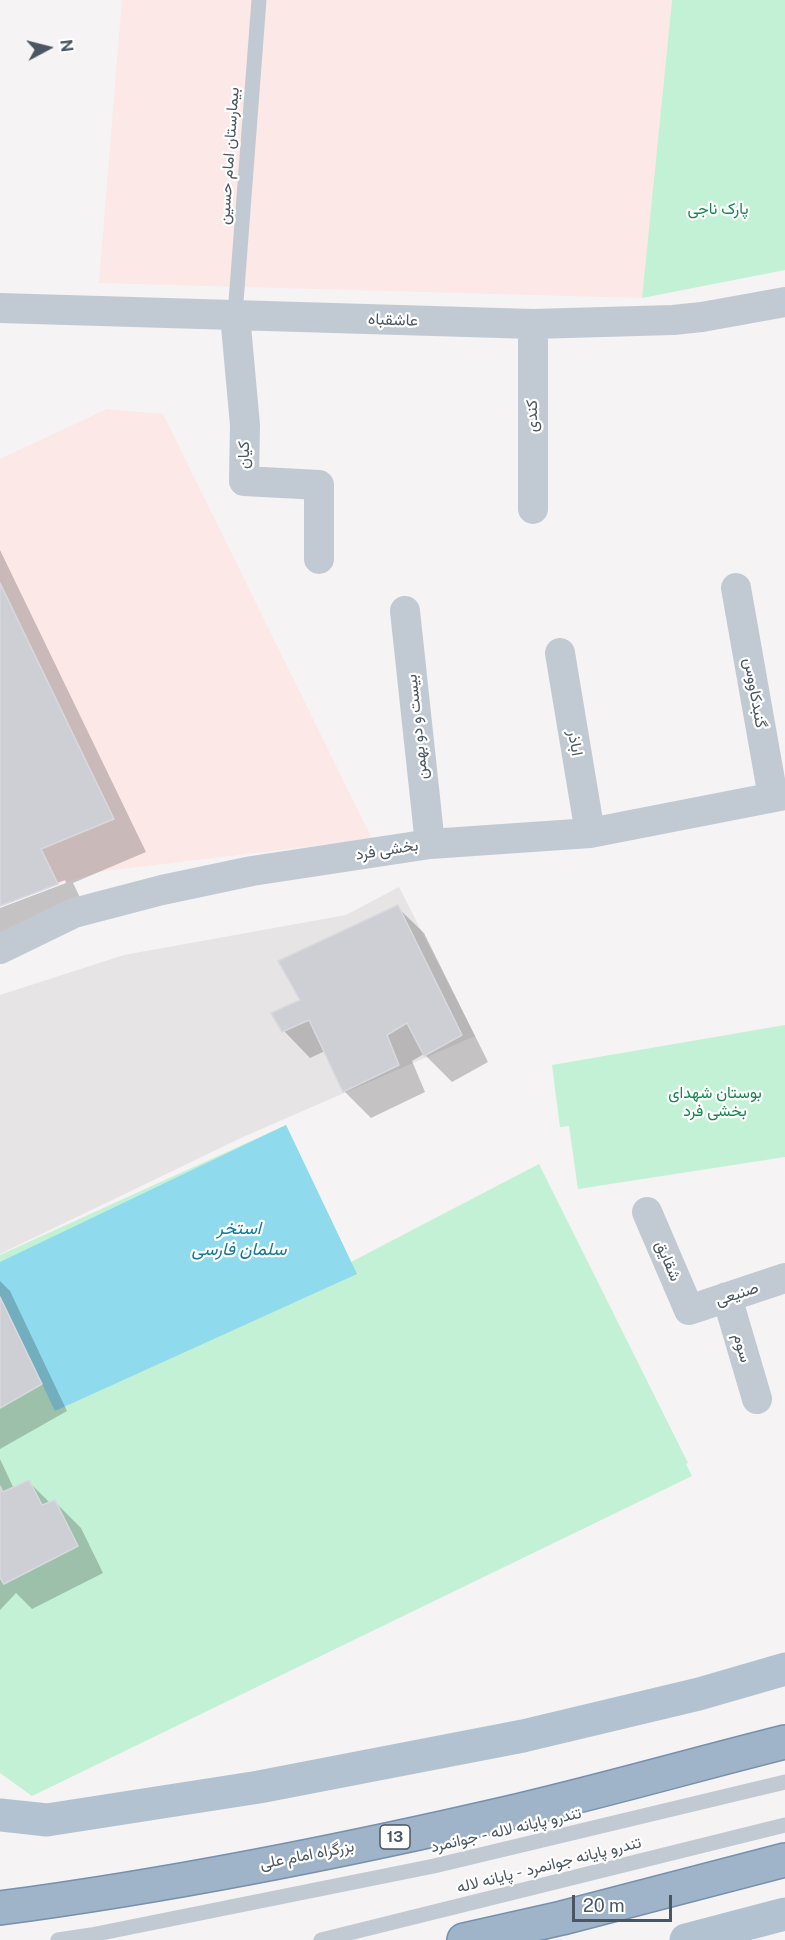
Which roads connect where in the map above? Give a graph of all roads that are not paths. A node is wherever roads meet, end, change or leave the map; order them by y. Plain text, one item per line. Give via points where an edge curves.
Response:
1 (259, 0) edge
2 (785, 302) edge
3 (0, 308) edge
4 (235, 315) junction
5 (533, 324) junction
6 (533, 509) dead end
7 (319, 559) dead end
8 (736, 588) dead end
9 (405, 611) dead end
10 (560, 653) dead end
11 (779, 796) edge
12 (590, 833) junction
13 (430, 843) junction
14 (0, 949) edge
15 (647, 1212) dead end
16 (785, 1278) edge
17 (727, 1297) junction
18 (689, 1310) joint
19 (756, 1399) dead end
20 (785, 1669) edge
21 (785, 1742) edge
22 (785, 1782) edge
23 (0, 1815) edge
24 (785, 1825) edge
25 (785, 1860) edge
26 (0, 1908) edge
27 (785, 1914) edge
28 (57, 1940) edge
29 (321, 1940) edge
30 (464, 1940) edge
31 (686, 1940) edge

1 - 4 lane, بیمارستان امام حسین
2 - 5 street, عاشقباه via 673,320
3 - 4 street, عاشقباه
4 - 5 street, عاشقباه
4 - 7 street, کیان via 245,425 244,482 319,485
5 - 6 street, کندی
8 - 11 street, گنبدکاووس
9 - 13 street, بیست و دو بهمن
10 - 12 street, اباذر
11 - 12 street, بخشی فرد
12 - 13 street, بخشی فرد
13 - 14 street, بخشی فرد via 252,871 162,890 74,913
15 - 18 street, شقایق
16 - 17 street, صنیعی
17 - 18 street, صنیعی
17 - 19 street, سوم
20 - 23 main road via 523,1736 259,1787 47,1820
21 - 26 highway, بزرگراه امام علی / 13 via 523,1809 301,1858 97,1895
22 - 28 lane, تندرو پایانه لاله - جوانمرد via 434,1866
24 - 29 lane, تندرو پایانه جوانمرد - پایانه لاله
25 - 30 highway via 573,1916
27 - 31 main road

